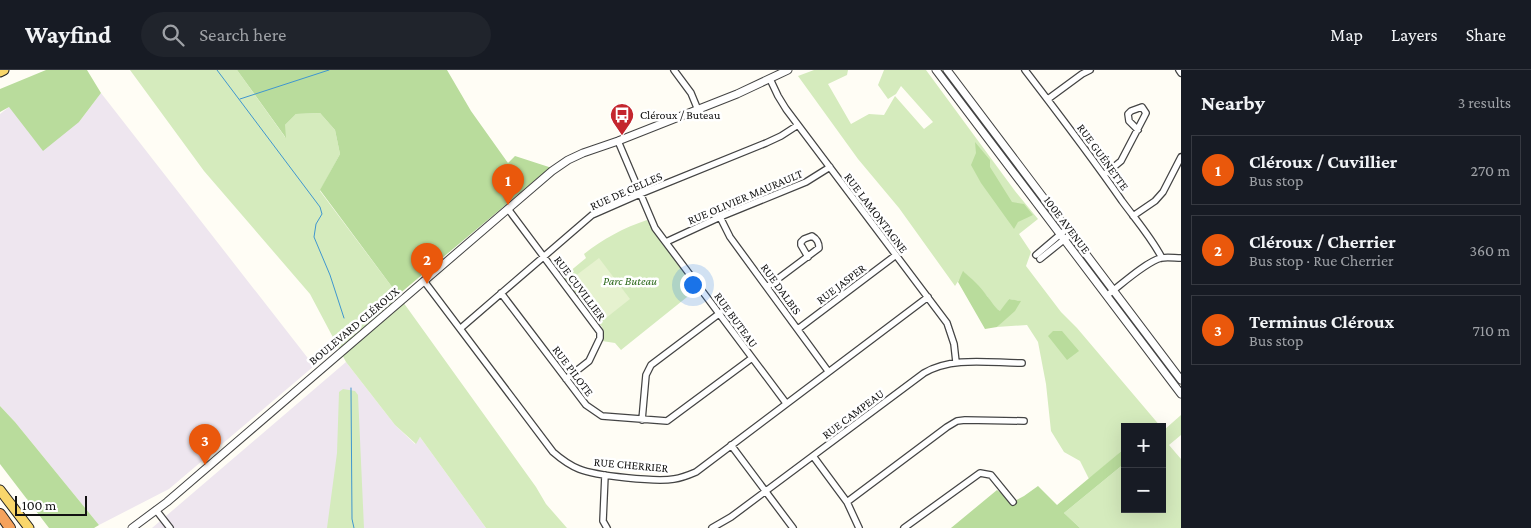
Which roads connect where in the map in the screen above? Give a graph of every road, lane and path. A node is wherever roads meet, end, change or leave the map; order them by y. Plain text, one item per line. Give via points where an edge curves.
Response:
1 (4, 70) edge
2 (674, 70) edge
3 (788, 70) edge
4 (936, 70) edge
5 (947, 70) edge
6 (1025, 70) edge
7 (1090, 70) edge
8 (0, 72) edge
9 (770, 79) junction
10 (1048, 99) junction
11 (698, 110) junction
12 (798, 125) junction
13 (1138, 130) dead end
14 (618, 141) junction
15 (1181, 157) edge
16 (830, 167) junction
17 (1104, 175) junction
18 (640, 194) junction
19 (508, 209) junction
20 (1134, 216) junction
21 (720, 217) junction
22 (1069, 232) junction
23 (1062, 237) junction
24 (666, 242) junction
25 (896, 255) junction
26 (543, 256) junction
27 (808, 257) dead end
28 (1038, 257) dead end
29 (1162, 258) junction
30 (1181, 258) edge
31 (424, 281) junction
32 (767, 287) junction
33 (1113, 290) junction
34 (501, 293) junction
35 (1106, 295) junction
36 (928, 297) junction
37 (720, 313) junction
38 (461, 328) junction
39 (798, 329) junction
40 (752, 358) junction
41 (956, 362) junction
42 (1022, 363) dead end
43 (828, 371) junction
44 (566, 379) junction
45 (1181, 380) edge
46 (1181, 394) edge
47 (786, 403) junction
48 (642, 420) junction
49 (1024, 420) dead end
50 (731, 445) junction
51 (813, 456) junction
52 (606, 475) junction
53 (0, 490) edge
54 (766, 491) junction
55 (847, 502) junction
56 (1013, 502) dead end
57 (156, 510) junction
58 (0, 514) edge
59 (10, 528) edge
60 (29, 528) edge
61 (132, 528) edge
62 (170, 528) edge
63 (607, 528) edge
64 (712, 528) edge
65 (793, 528) edge
66 (859, 528) edge
67 (904, 528) edge

1 - 8 main road
2 - 11 street via 691,92
3 - 9 street, BOULEVARD CLÉROUX
4 - 23 street, 100E AVENUE
5 - 22 street, 100E AVENUE
6 - 10 street, RUE GUÉNETTE
7 - 10 street
9 - 11 street, BOULEVARD CLÉROUX
9 - 12 street, RUE LAMONTAGNE
10 - 17 street, RUE GUÉNETTE
11 - 14 street, BOULEVARD CLÉROUX
12 - 16 street, RUE LAMONTAGNE
12 - 18 street, RUE DE CELLES via 766,143
13 - 17 street via 1121,161
14 - 18 street, RUE BUTEAU
14 - 19 street, BOULEVARD CLÉROUX via 568,160
15 - 20 street via 1163,192
16 - 21 street, RUE OLIVIER MAURAULT via 806,182
16 - 25 street, RUE LAMONTAGNE
17 - 20 street, RUE GUÉNETTE
18 - 24 street, RUE BUTEAU via 651,221
18 - 26 street, RUE DE CELLES via 592,215
19 - 26 street, RUE CUVILLIER
19 - 31 street, BOULEVARD CLÉROUX
20 - 29 street, RUE GUÉNETTE
21 - 24 street, RUE OLIVIER MAURAULT
21 - 32 street, RUE DALBIS via 730,237
22 - 23 street
22 - 33 street, 100E AVENUE
23 - 28 street
23 - 35 street, 100E AVENUE
24 - 37 street, RUE BUTEAU
25 - 36 street, RUE LAMONTAGNE
25 - 39 street, RUE JASPER
26 - 34 street, RUE DE CELLES
26 - 44 street, RUE CUVILLIER via 600,335 588,361
27 - 32 street
29 - 30 street
29 - 33 street
31 - 38 street, RUE CHERRIER
31 - 57 street, BOULEVARD CLÉROUX
32 - 39 street, RUE DALBIS
33 - 35 street
33 - 45 street, 100E AVENUE
34 - 38 street, RUE DE CELLES
34 - 44 street, RUE PILOTE
35 - 46 street, 100E AVENUE
36 - 41 street, RUE LAMONTAGNE via 948,323
36 - 43 street, RUE CHERRIER
37 - 40 street, RUE BUTEAU
37 - 48 street via 651,365 646,375
38 - 52 street, RUE CHERRIER via 553,452 581,470
39 - 43 street, RUE DALBIS
40 - 47 street, RUE BUTEAU
40 - 48 street, RUE PILOTE via 671,419
41 - 42 street, RUE CAMPEAU
41 - 51 street, RUE CAMPEAU via 924,373
43 - 47 street, RUE CHERRIER
44 - 48 street, RUE PILOTE via 586,405 602,416
47 - 50 street, RUE CHERRIER
49 - 55 street via 958,421
50 - 52 street, RUE CHERRIER via 696,472 673,480
50 - 54 street
51 - 54 street, RUE CAMPEAU
51 - 55 street
52 - 63 street via 603,521
53 - 60 main road
54 - 64 street, RUE CAMPEAU via 732,518
54 - 65 street
55 - 66 street
56 - 67 street via 995,478 980,473
57 - 61 street, BOULEVARD CLÉROUX
57 - 62 street
58 - 59 highway

